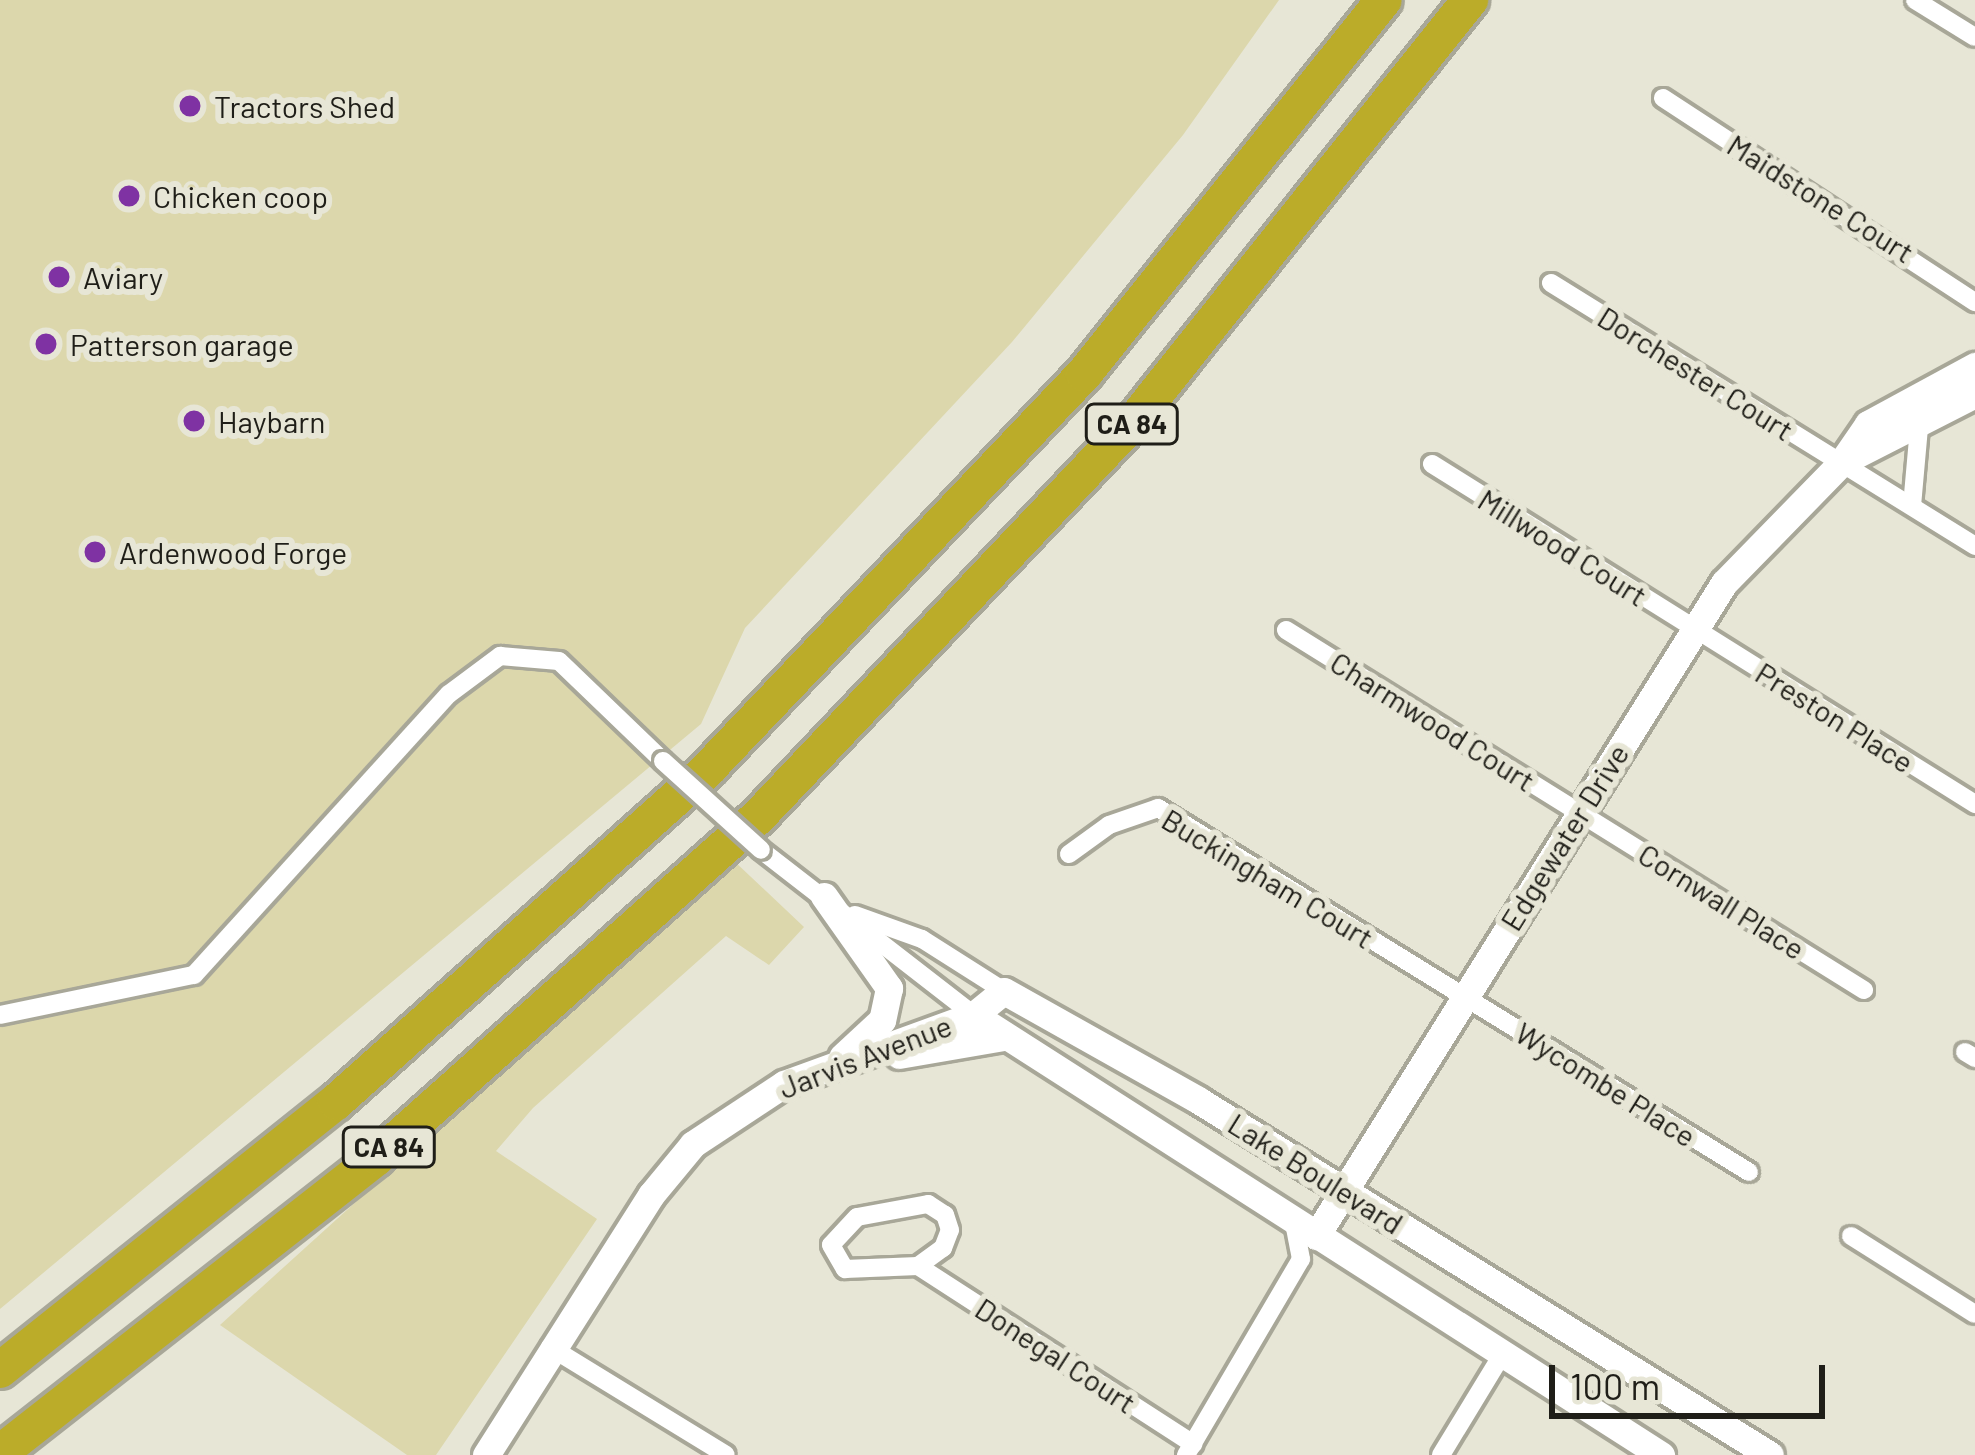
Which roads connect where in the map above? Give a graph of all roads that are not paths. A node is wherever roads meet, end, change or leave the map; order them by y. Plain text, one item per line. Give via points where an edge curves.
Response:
1 (1384, 0) edge
2 (1470, 0) edge
3 (1915, 0) edge
4 (1975, 38) edge
5 (1663, 98) dead end
6 (1551, 283) dead end
7 (1975, 302) edge
8 (1975, 366) edge
9 (1975, 394) edge
10 (1919, 427) junction
11 (1842, 463) junction
12 (1432, 464) dead end
13 (1912, 506) junction
14 (1975, 546) edge
15 (1694, 629) junction
16 (1286, 630) dead end
17 (1975, 804) edge
18 (1579, 812) junction
19 (1070, 854) dead end
20 (824, 896) junction
21 (850, 914) junction
22 (1864, 990) dead end
23 (1004, 991) junction
24 (1464, 996) junction
25 (0, 1015) edge
26 (974, 1015) junction
27 (1003, 1037) junction
28 (877, 1053) junction
29 (839, 1060) junction
30 (1749, 1172) dead end
31 (1343, 1190) junction
32 (1851, 1236) dead end
33 (1312, 1241) junction
34 (918, 1266) junction
35 (116, 1282) junction
36 (1975, 1314) edge
37 (550, 1347) junction
38 (1503, 1353) junction
39 (0, 1358) edge
40 (0, 1370) edge
41 (704, 1449) edge
42 (1190, 1449) edge
43 (0, 1453) edge
44 (464, 1455) edge
45 (486, 1455) edge
46 (726, 1455) edge
47 (1442, 1455) edge
48 (1661, 1455) edge
49 (1770, 1455) edge

1 - 35 highway, CA 84 via 1084,374 841,638 464,994
2 - 43 highway, CA 84 via 1134,421 758,817 395,1142
3 - 4 street
5 - 7 street, Maidstone Court
6 - 11 street, Dorchester Court
8 - 11 street, Edgewater Drive via 1868,424
9 - 10 street, Edgewater Drive
10 - 11 street, Edgewater Drive
10 - 13 street
11 - 13 street, Dorchester Court
11 - 15 street, Edgewater Drive via 1761,539
12 - 15 street, Millwood Court
13 - 14 street, Dorchester Court
15 - 17 street, Preston Place
15 - 18 street, Edgewater Drive
16 - 18 street, Charmwood Court
18 - 22 street, Cornwall Place
18 - 24 street, Edgewater Drive
19 - 24 street, Buckingham Court via 1109,824 1158,808
20 - 21 street, Lake Boulevard
20 - 25 street, Lake Boulevard, bridge via 761,850 559,661 500,656 449,694 194,975
20 - 29 street via 889,988 882,1020
21 - 23 street, Lake Boulevard via 922,939
21 - 26 street, Lake Boulevard
23 - 26 street, Jarvis Avenue
23 - 31 street, Lake Boulevard
24 - 30 street, Wycombe Place
24 - 31 street, Edgewater Drive
26 - 27 street, Lake Boulevard
26 - 28 street, Jarvis Avenue via 898,1037
27 - 28 street
27 - 33 street, Lake Boulevard
28 - 29 street, Jarvis Avenue
29 - 37 street, Jarvis Avenue via 736,1112 693,1144
31 - 33 street, Edgewater Drive
31 - 49 street, Lake Boulevard
32 - 36 street
33 - 38 street, Lake Boulevard
33 - 42 street
34 - 34 street via 944,1248 950,1230 928,1204 857,1217 831,1245 845,1269
34 - 42 street, Donegal Court
35 - 39 highway
35 - 40 highway, CA 84
37 - 41 street
37 - 44 street, Jarvis Avenue
37 - 45 street, Jarvis Avenue
38 - 47 street
38 - 48 street, Lake Boulevard
41 - 46 street

